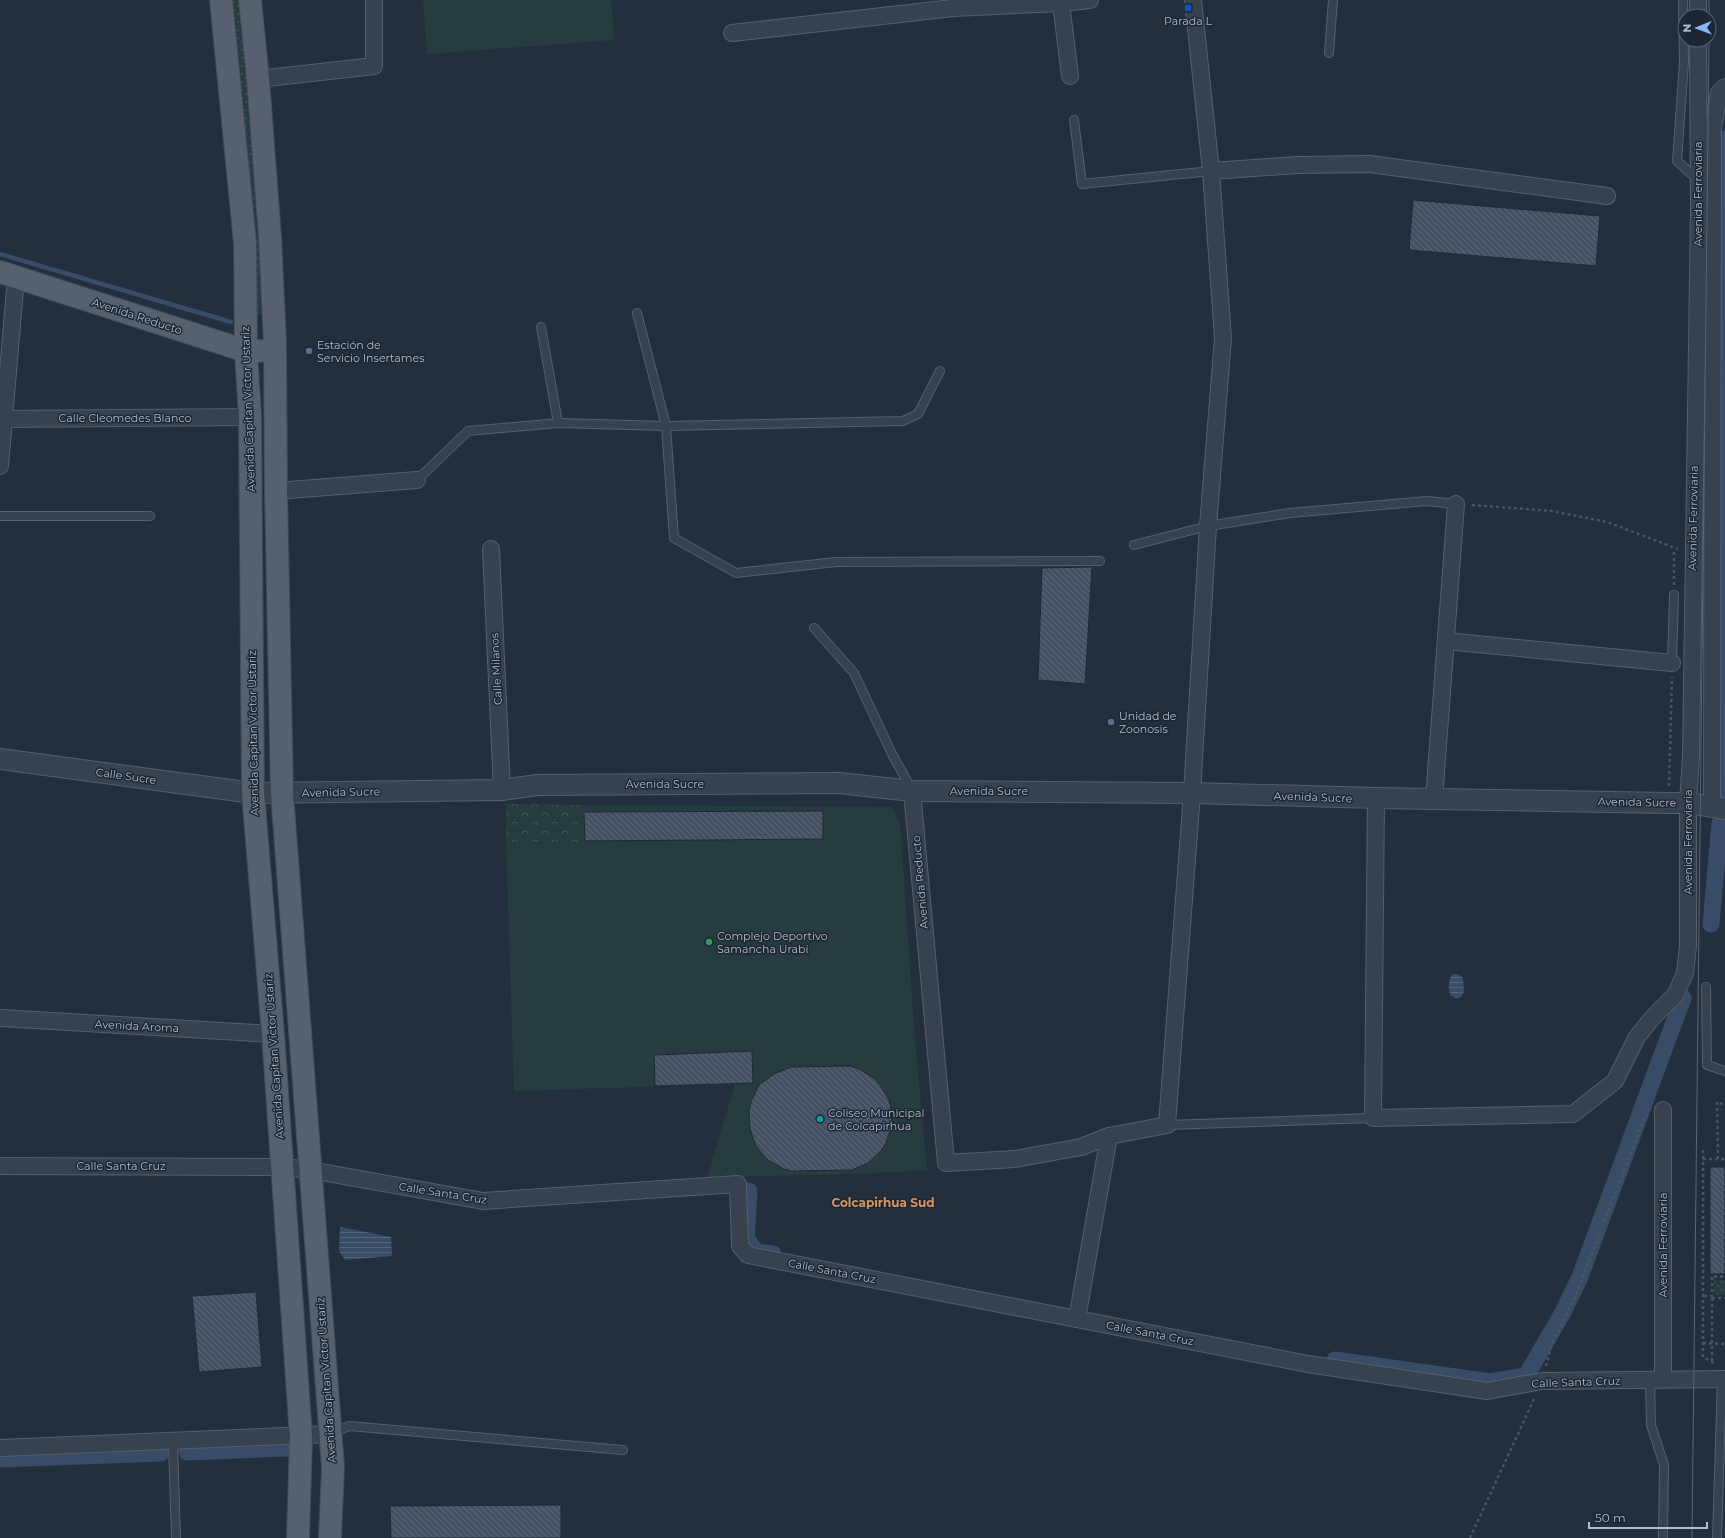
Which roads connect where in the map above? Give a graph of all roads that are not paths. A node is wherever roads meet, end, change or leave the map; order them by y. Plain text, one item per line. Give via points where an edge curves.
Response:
1 (221, 0) edge
2 (250, 0) edge
3 (374, 0) edge
4 (1090, 0) edge
5 (1193, 0) edge
6 (1333, 0) edge
7 (1683, 0) edge
8 (1061, 3) junction
9 (951, 4) edge
10 (732, 33) dead end
11 (1698, 48) edge
12 (1329, 53) dead end
13 (1070, 76) dead end
14 (258, 79) junction
15 (1725, 87) edge
16 (1074, 120) dead end
17 (1211, 171) junction
18 (1699, 180) junction
19 (1607, 196) dead end
20 (8, 274) edge
21 (637, 313) dead end
22 (541, 327) dead end
23 (246, 351) junction
24 (276, 352) junction
25 (940, 370) dead end
26 (250, 416) junction
27 (2, 419) edge
28 (558, 423) junction
29 (666, 426) junction
30 (0, 466) edge
31 (418, 480) joint
32 (276, 491) junction
33 (1456, 504) joint
34 (0, 516) edge
35 (150, 516) dead end
36 (1208, 526) junction
37 (1134, 545) dead end
38 (491, 549) dead end
39 (1100, 561) dead end
40 (1674, 595) road end
41 (814, 628) dead end
42 (1446, 641) junction
43 (1672, 663) joint
44 (0, 759) edge
45 (502, 790) junction
46 (912, 791) junction
47 (282, 792) junction
48 (252, 793) junction
49 (1192, 793) junction
50 (1376, 798) junction
51 (1434, 799) junction
52 (1678, 803) junction
53 (1718, 808) edge
54 (1706, 987) dead end
55 (0, 1018) edge
56 (273, 1034) junction
57 (1725, 1071) edge
58 (1663, 1110) road end
59 (1373, 1118) junction
60 (1167, 1125) junction
61 (1109, 1136) junction
62 (0, 1166) edge
63 (283, 1167) junction
64 (310, 1170) junction
65 (1077, 1318) junction
66 (1721, 1374) edge
67 (1657, 1379) junction
68 (331, 1434) junction
69 (301, 1436) junction
70 (173, 1442) junction
71 (0, 1448) edge
72 (623, 1450) dead end
73 (176, 1538) edge
74 (298, 1538) edge
75 (330, 1538) edge
76 (1663, 1538) edge
77 (1717, 1538) edge

1 - 23 main road, Avenida Capitan Víctor Ustariz via 245,243
2 - 14 main road, Avenida Capitan Víctor Ustariz
3 - 14 street via 374,66
4 - 8 street
5 - 17 street
6 - 12 lane
7 - 18 lane via 1684,62 1677,161
8 - 9 street
8 - 13 street
9 - 10 street
11 - 18 street, Avenida Ferroviaria
14 - 24 main road, Avenida Capitan Víctor Ustariz
15 - 53 street, Avenida Ferroviaria via 1719,93 1713,129
16 - 17 lane via 1082,184
17 - 19 street via 1297,165 1370,164
17 - 36 street via 1223,338
18 - 52 street, Avenida Ferroviaria via 1690,756
20 - 23 main road, Avenida Reducto
20 - 27 street
21 - 29 lane
22 - 28 lane
23 - 24 main road, Avenida Reducto
23 - 26 main road, Avenida Capitan Víctor Ustariz
24 - 32 main road, Avenida Capitan Víctor Ustariz
25 - 29 lane via 918,414 903,421
26 - 27 street, Calle Cleomedes Blanco
26 - 48 main road, Avenida Capitan Víctor Ustariz
27 - 30 street
28 - 29 lane
28 - 31 lane via 468,431
29 - 39 lane via 674,538 736,573 836,562
31 - 32 street
32 - 47 main road, Avenida Capitan Víctor Ustariz
33 - 36 lane via 1427,501 1297,512
33 - 42 street
34 - 35 lane
36 - 37 lane
36 - 49 street
38 - 45 street, Calle Milanos
40 - 43 lane
41 - 46 lane, Avenida Reducto via 854,673
42 - 43 street
42 - 51 street
44 - 48 street, Calle Sucre
45 - 46 street, Avenida Sucre via 537,785 838,782
45 - 47 street, Avenida Sucre
46 - 49 street, Avenida Sucre
46 - 61 street, Avenida Reducto via 946,1163 1016,1159 1081,1147
47 - 48 street, Avenida Sucre
47 - 64 main road, Avenida Capitan Víctor Ustariz
48 - 56 main road, Avenida Capitan Víctor Ustariz
49 - 50 street, Avenida Sucre
49 - 60 street
50 - 51 street, Avenida Sucre
50 - 59 street
51 - 52 street, Avenida Sucre
52 - 53 street, Avenida Sucre
52 - 59 street, Avenida Ferroviaria via 1688,946 1685,973 1676,994 1637,1037 1615,1081 1573,1114
54 - 57 lane via 1707,1065
55 - 56 street, Avenida Aroma
56 - 63 main road, Avenida Capitan Víctor Ustariz
58 - 67 street, Avenida Ferroviaria
59 - 60 lane
60 - 61 street
61 - 65 street
62 - 63 street, Calle Santa Cruz
63 - 64 street, Calle Santa Cruz
63 - 69 main road, Avenida Capitan Víctor Ustariz
64 - 65 street, Calle Santa Cruz via 483,1201 738,1184 740,1246 748,1255
64 - 68 main road, Avenida Capitan Víctor Ustariz
65 - 67 street, Calle Santa Cruz via 1308,1364 1487,1391 1542,1381
66 - 67 street, Calle Santa Cruz
66 - 77 lane
67 - 76 lane, Avenida Ferroviaria via 1651,1425 1664,1465
68 - 69 street
68 - 72 lane via 349,1426
68 - 75 main road, Avenida Capitan Víctor Ustariz via 333,1467
69 - 70 street
69 - 74 main road, Avenida Capitan Víctor Ustariz
70 - 71 street
70 - 73 lane

